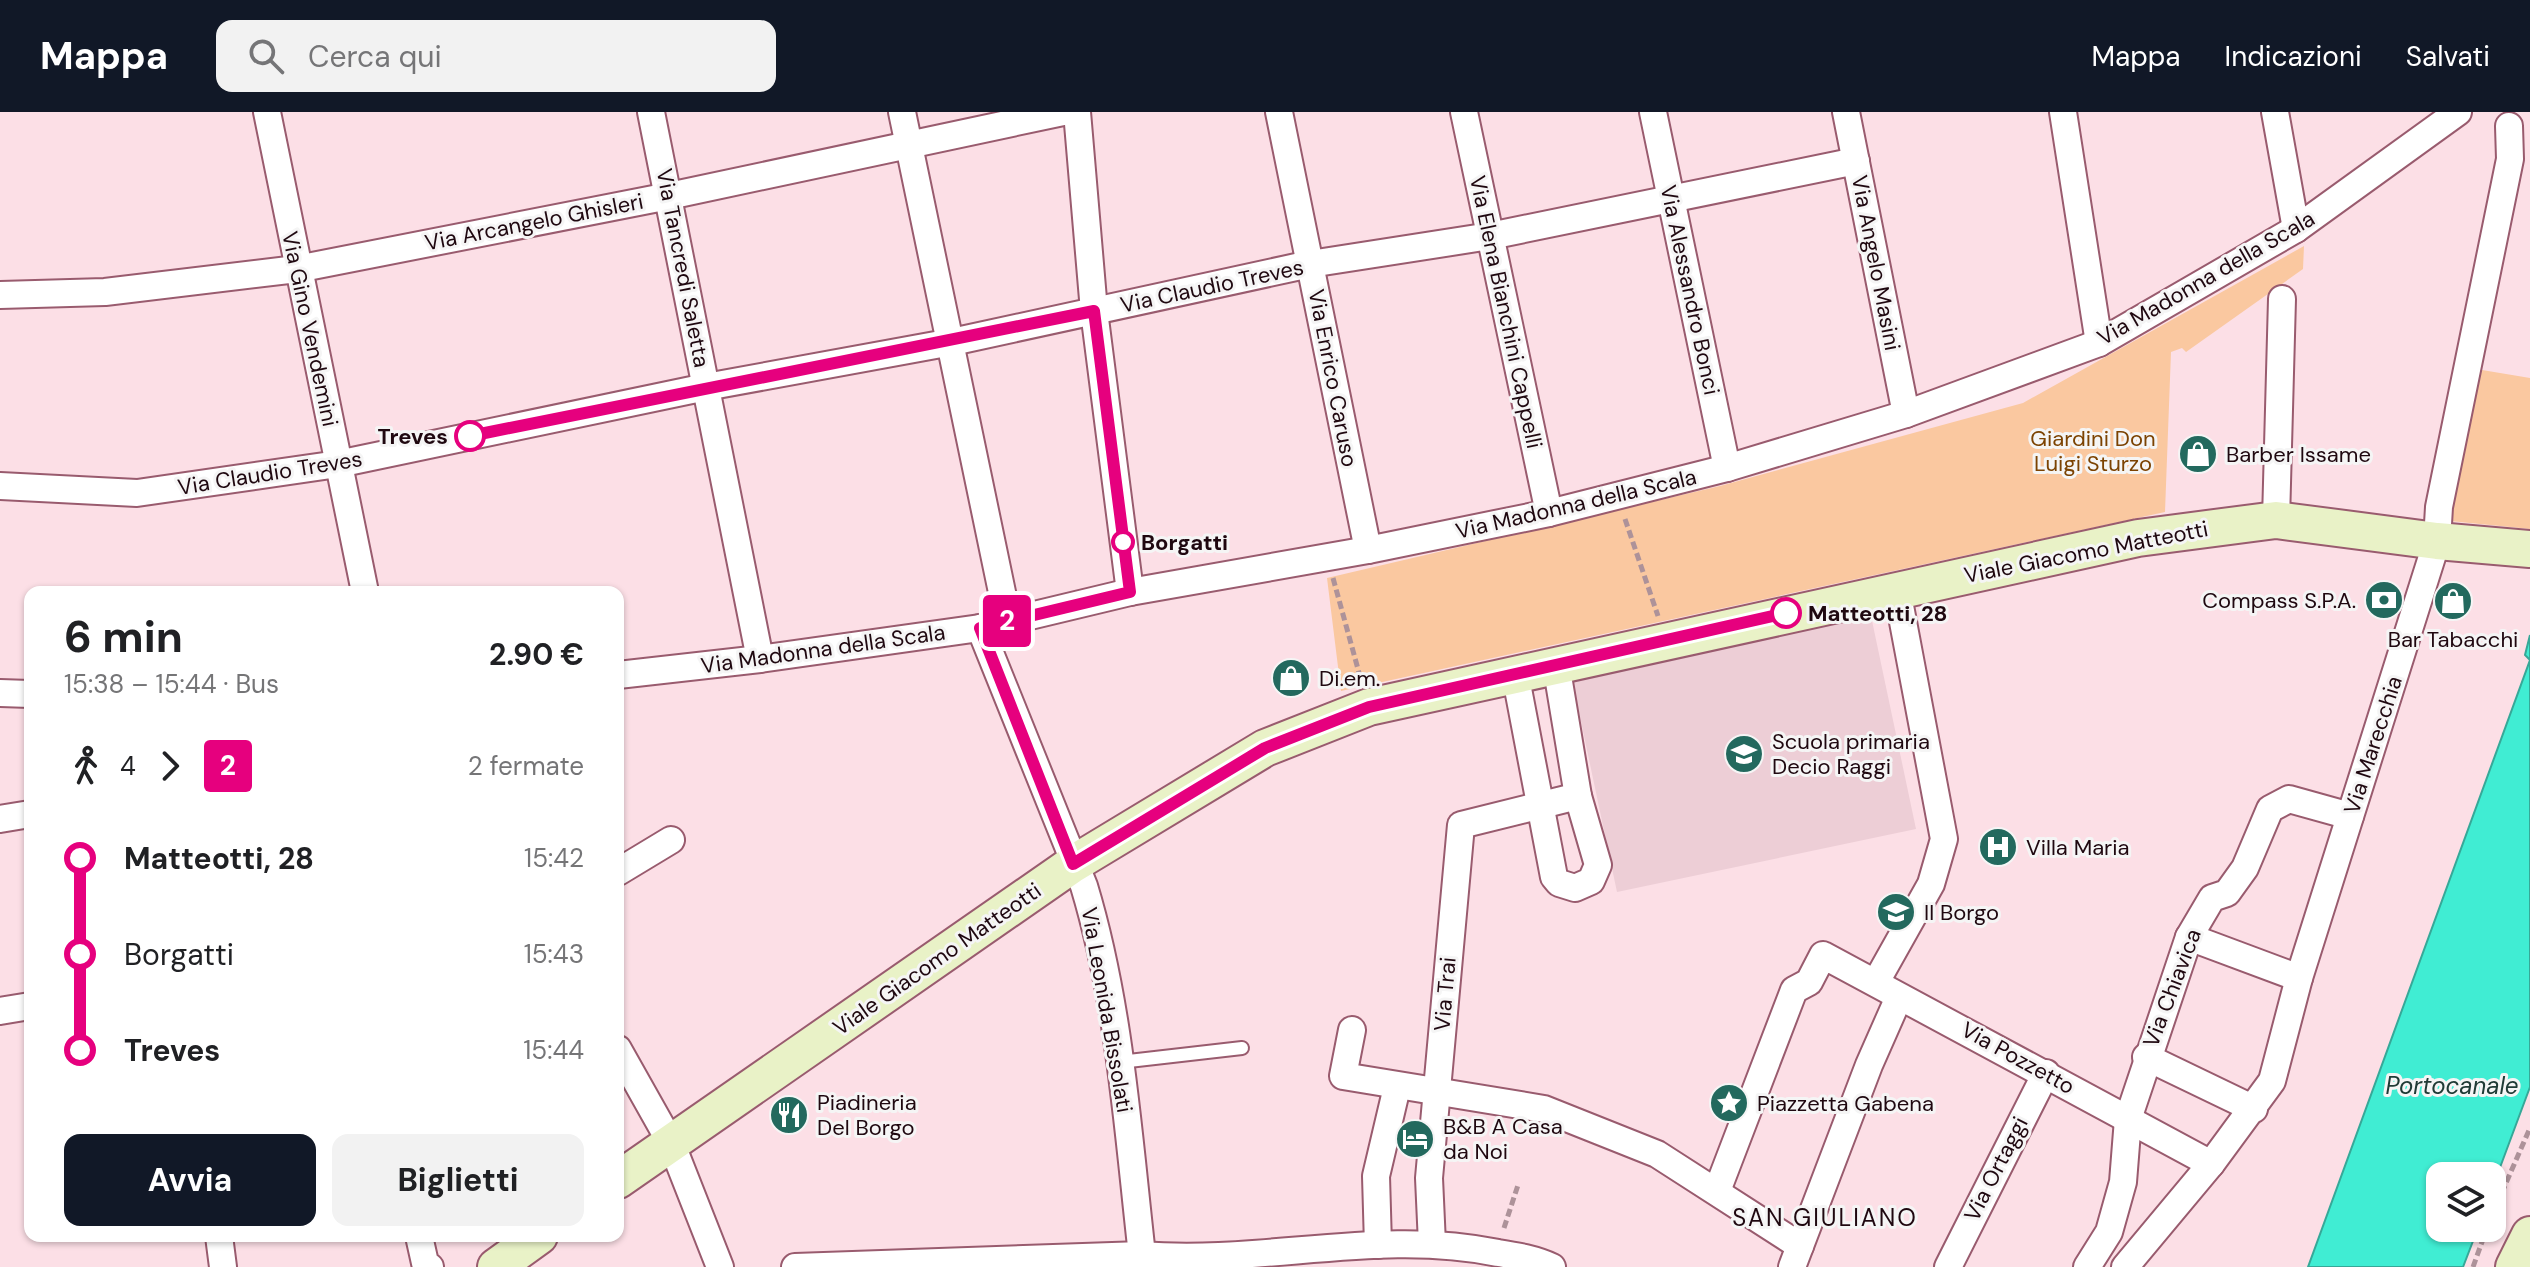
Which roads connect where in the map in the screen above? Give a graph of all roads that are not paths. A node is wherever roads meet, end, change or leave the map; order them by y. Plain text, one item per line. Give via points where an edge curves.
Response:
1 (267, 112) edge
2 (651, 112) edge
3 (902, 112) edge
4 (1063, 112) edge
5 (1077, 112) edge
6 (1279, 112) edge
7 (1464, 112) edge
8 (1653, 112) edge
9 (1846, 112) edge
10 (2063, 112) edge
11 (2275, 112) edge
12 (2458, 112) edge
13 (2507, 119) edge
14 (909, 145) junction
15 (1856, 161) junction
16 (669, 196) junction
17 (1671, 197) junction
18 (2296, 229) junction
19 (1490, 236) junction
20 (1310, 264) junction
21 (297, 269) junction
22 (0, 295) edge
23 (2282, 299) dead end
24 (1094, 311) junction
25 (952, 342) junction
26 (2099, 343) junction
27 (706, 387) junction
28 (1906, 414) junction
29 (338, 464) junction
30 (1727, 468) junction
31 (0, 486) edge
32 (1549, 513) junction
33 (2276, 520) junction
34 (2437, 541) junction
35 (2530, 549) edge
36 (1368, 550) junction
37 (364, 586) edge
38 (1897, 590) junction
39 (1130, 592) junction
40 (1008, 621) junction
41 (980, 628) junction
42 (760, 659) junction
43 (1556, 664) junction
44 (1515, 673) junction
45 (624, 674) edge
46 (0, 693) edge
47 (24, 694) edge
48 (1578, 796) junction
49 (1540, 804) junction
50 (24, 815) edge
51 (2350, 816) junction
52 (0, 819) edge
53 (671, 840) dead end
54 (1073, 864) junction
55 (624, 868) edge
56 (2189, 937) junction
57 (2299, 978) junction
58 (1876, 982) junction
59 (1899, 997) junction
60 (24, 1007) edge
61 (0, 1011) edge
62 (1352, 1030) dead end
63 (1242, 1048) dead end
64 (2146, 1057) junction
65 (624, 1060) edge
66 (1120, 1062) junction
67 (2046, 1073) junction
68 (1397, 1087) junction
69 (1436, 1093) junction
70 (2254, 1109) junction
71 (2128, 1119) junction
72 (672, 1145) junction
73 (2211, 1164) junction
74 (624, 1176) edge
75 (1717, 1191) junction
76 (2530, 1235) edge
77 (220, 1242) edge
78 (414, 1242) edge
79 (418, 1242) edge
80 (531, 1242) edge
81 (542, 1242) edge
82 (1432, 1244) junction
83 (1378, 1245) junction
84 (1796, 1257) edge
85 (1141, 1261) edge
86 (223, 1267) edge
87 (406, 1267) edge
88 (430, 1267) edge
89 (496, 1267) edge
90 (531, 1267) edge
91 (720, 1267) edge
92 (795, 1267) edge
93 (1552, 1267) edge
94 (1948, 1267) edge
95 (2088, 1267) edge
96 (2125, 1267) edge
97 (2514, 1267) edge

1 - 21 street, Via Gino Vendemini
2 - 16 street, Via Tancredi Saletta
3 - 14 street
4 - 14 street, Via Arcangelo Ghisleri
5 - 24 street
6 - 20 street, Via Enrico Caruso
7 - 19 street, Via Elena Bianchini Cappelli
8 - 17 street, Via Alessandro Bonci
9 - 15 street, Via Angelo Masini
10 - 26 street
11 - 18 street
12 - 18 street, Via Madonna della Scala
13 - 34 street, Via Marecchia via 2510,159 2439,507
14 - 16 street, Via Arcangelo Ghisleri
14 - 25 street
15 - 17 street, Via Claudio Treves
15 - 28 street, Via Angelo Masini
16 - 21 street, Via Arcangelo Ghisleri
16 - 27 street, Via Tancredi Saletta
17 - 19 street, Via Claudio Treves
17 - 30 street, Via Alessandro Bonci
18 - 26 street, Via Madonna della Scala
19 - 20 street, Via Claudio Treves
19 - 32 street, Via Elena Bianchini Cappelli
20 - 24 street, Via Claudio Treves
20 - 36 street, Via Enrico Caruso
21 - 22 street, Via Arcangelo Ghisleri via 105,292
21 - 29 street, Via Gino Vendemini
23 - 33 street
24 - 25 street, Via Claudio Treves
24 - 39 street
25 - 27 street, Via Claudio Treves
25 - 40 street
26 - 28 street, Via Madonna della Scala
27 - 29 street, Via Claudio Treves
27 - 42 street, Via Tancredi Saletta
28 - 30 street, Via Madonna della Scala
29 - 31 street, Via Claudio Treves via 137,493
29 - 37 street, Via Gino Vendemini
30 - 32 street, Via Madonna della Scala
32 - 36 street, Via Madonna della Scala
33 - 34 main road, Viale Giacomo Matteotti
33 - 38 main road, Viale Giacomo Matteotti via 2138,538
34 - 35 main road, Viale Giacomo Matteotti
34 - 51 street, Via Marecchia
36 - 39 street, Via Madonna della Scala
38 - 43 main road, Viale Giacomo Matteotti
38 - 58 street via 1944,839 1931,884
39 - 40 street, Via Madonna della Scala
40 - 41 street, Via Madonna della Scala
41 - 42 street, Via Madonna della Scala
41 - 54 street, Via Leonida Bissolati
42 - 45 street, Via Madonna della Scala
43 - 44 main road, Viale Giacomo Matteotti
43 - 48 street
44 - 49 street
44 - 54 main road, Viale Giacomo Matteotti via 1369,707 1265,748
46 - 47 street
48 - 49 street, Via Trai
48 - 49 street via 1598,865 1591,881 1575,888 1554,877
49 - 69 street, Via Trai via 1461,825
50 - 52 street
51 - 56 street, Via Chiavica via 2289,799 2270,809 2245,868 2227,893 2212,898
51 - 57 street, Via Marecchia
53 - 55 street
54 - 66 street, Via Leonida Bissolati via 1097,929
54 - 72 main road, Viale Giacomo Matteotti
56 - 57 street
56 - 64 street, Via Chiavica
57 - 70 street, Via Marecchia via 2272,1081
58 - 59 street, Via Pozzetto
58 - 75 street, Via Pozzetto via 1823,955 1809,982 1794,990
59 - 67 street, Via Pozzetto
59 - 84 street
60 - 61 street
62 - 68 street via 1343,1076
63 - 66 lane
64 - 70 street
64 - 71 street, Via Chiavica
65 - 72 street
66 - 85 street, Via Leonida Bissolati
67 - 71 street, Via Pozzetto
67 - 94 street, Via Ortaggi
68 - 69 street
68 - 83 street via 1376,1176
69 - 75 street via 1544,1109 1657,1154
69 - 82 street, Via Trai via 1429,1178
70 - 73 street, Via Marecchia
71 - 73 street, Via Pozzetto
71 - 95 street, Via Chiavica via 2123,1182 2109,1232
72 - 74 main road, Viale Giacomo Matteotti
72 - 91 street
73 - 96 street, Via Marecchia
75 - 84 street
76 - 97 main road
77 - 86 street
78 - 87 street
79 - 88 street
80 - 89 main road
81 - 90 main road
82 - 83 street
82 - 93 street via 1497,1252
83 - 85 street
85 - 92 street

